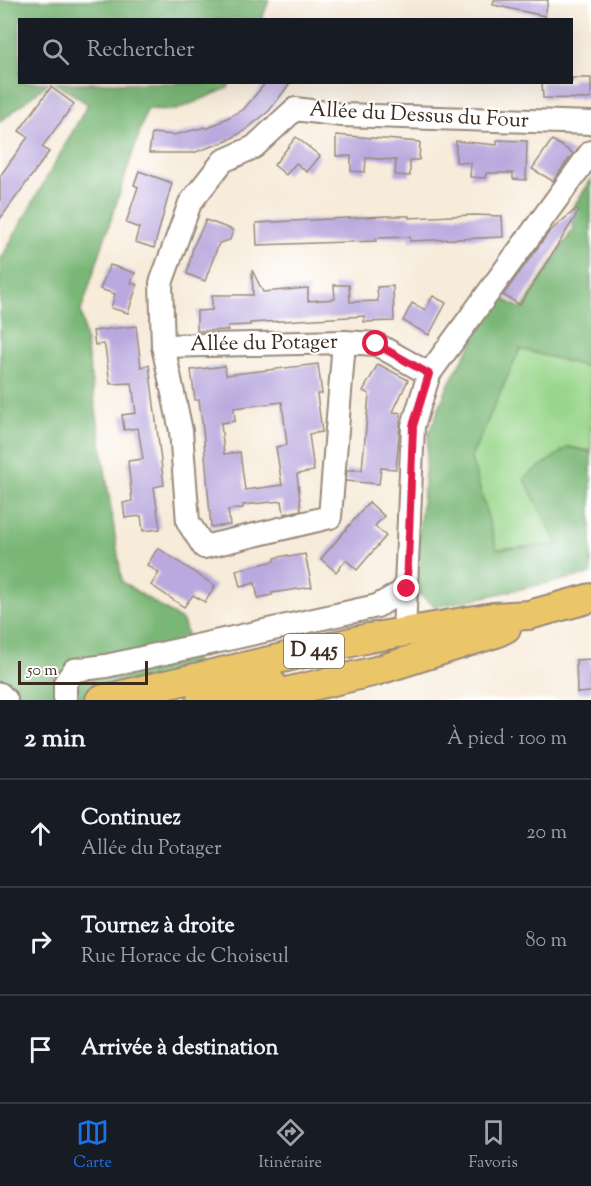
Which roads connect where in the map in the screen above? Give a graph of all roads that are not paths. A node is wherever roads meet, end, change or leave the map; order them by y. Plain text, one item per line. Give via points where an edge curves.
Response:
1 (591, 123) edge
2 (591, 152) edge
3 (344, 342) junction
4 (164, 346) junction
5 (429, 374) junction
6 (407, 589) junction
7 (591, 598) edge
8 (529, 615) junction
9 (493, 617) junction
10 (404, 632) junction
11 (402, 661) junction
12 (0, 694) edge
13 (6, 700) edge
14 (65, 700) edge
15 (100, 700) edge
16 (156, 700) edge
17 (201, 700) edge
18 (252, 700) edge

1 - 4 street, Allée du Dessus du Four via 342,115 295,109 254,147 223,161 190,203 161,283
2 - 5 street
3 - 4 street, Allée du Potager
3 - 4 street, Allée du Dessus du Four via 330,517 204,547 188,522 181,431
3 - 5 street, Allée du Potager via 376,344
5 - 6 street via 413,426
6 - 10 street
6 - 14 street via 377,606 74,670 64,683
7 - 8 main road, D 445
8 - 9 main road, D 445
8 - 11 main road, D 445 via 496,633
9 - 10 main road, D 445
9 - 16 main road, D 445 via 464,631
10 - 15 main road, D 445
11 - 17 main road, D 445 via 373,661
11 - 18 main road, D 445 via 376,671
12 - 13 street

